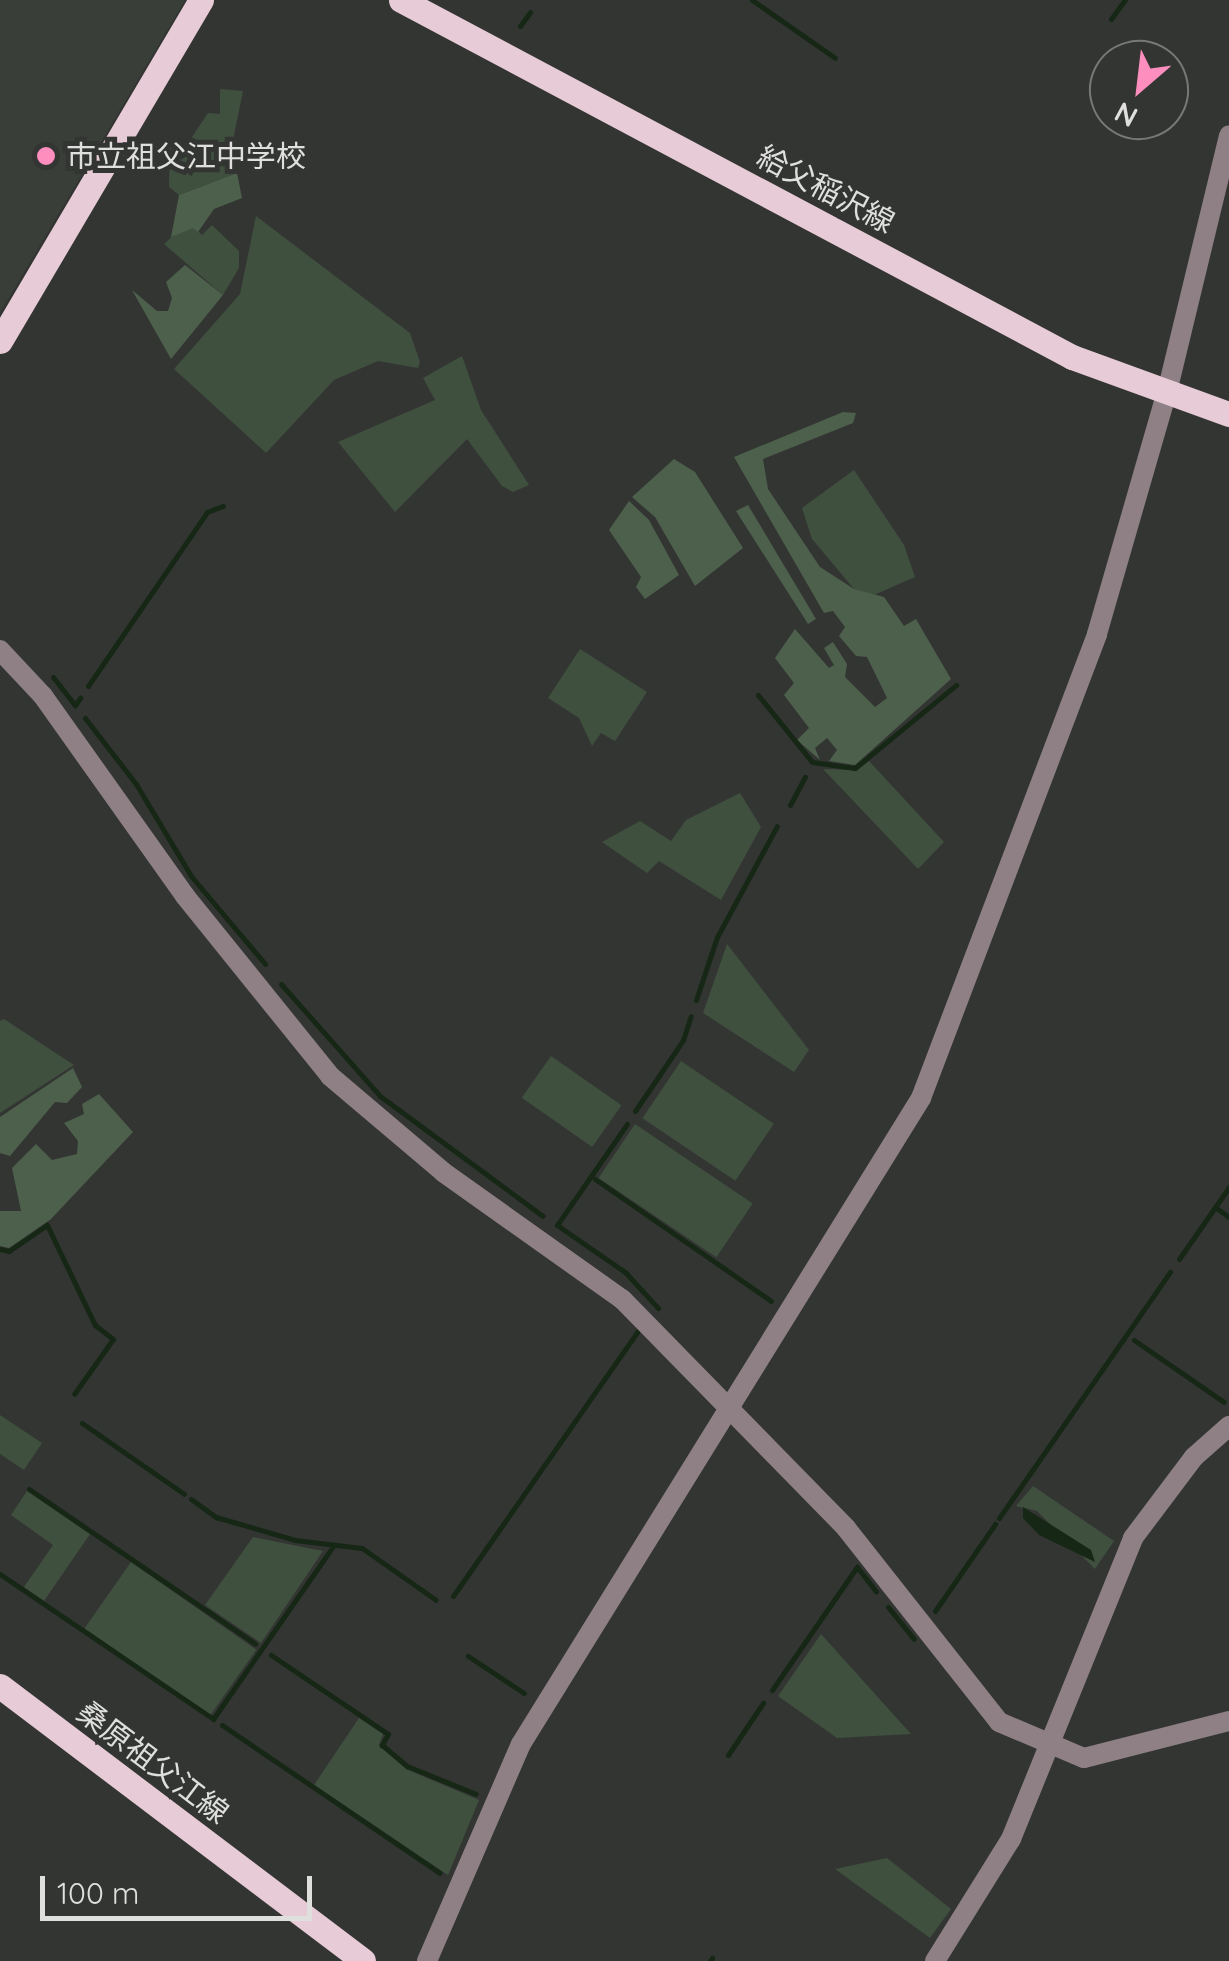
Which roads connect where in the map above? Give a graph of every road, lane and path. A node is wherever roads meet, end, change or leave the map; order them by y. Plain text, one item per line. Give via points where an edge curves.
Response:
1 (201, 0) edge
2 (401, 0) edge
3 (1229, 134) edge
4 (0, 342) edge
5 (1167, 392) junction
6 (1229, 414) edge
7 (0, 650) edge
8 (730, 1408) junction
9 (1229, 1426) edge
10 (0, 1686) edge
11 (1229, 1721) edge
12 (1052, 1743) junction
13 (363, 1961) edge
14 (427, 1961) edge
15 (936, 1961) edge

1 - 4 main road
2 - 5 main road, 給父稲沢線 via 1072,357
3 - 5 street
5 - 6 main road, 給父稲沢線
5 - 8 street via 1096,634 921,1098
7 - 8 street via 43,696 185,896 330,1076 443,1172 584,1266
8 - 12 street via 846,1528 999,1722
8 - 14 street via 521,1744
9 - 12 street via 1194,1457 1133,1538 1100,1605
10 - 13 main road, 桑原祖父江線
11 - 12 street via 1084,1758
12 - 15 street via 1002,1855

